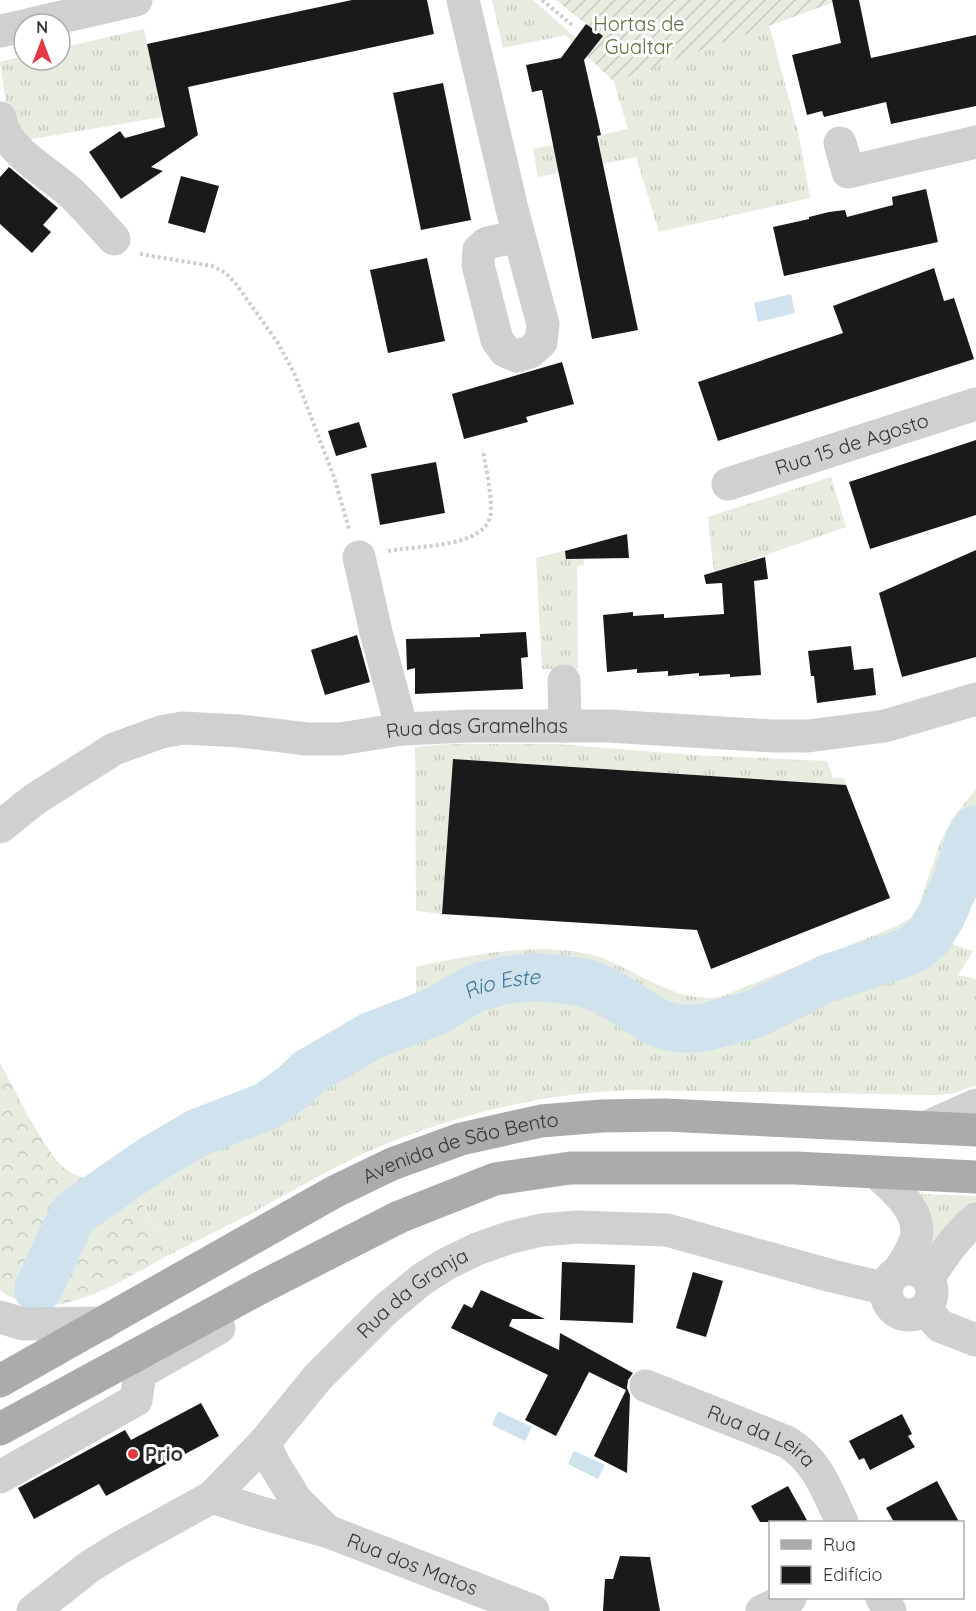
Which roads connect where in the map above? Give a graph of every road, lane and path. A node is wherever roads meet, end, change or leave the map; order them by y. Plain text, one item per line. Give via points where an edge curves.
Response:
1 (136, 0) edge
2 (463, 0) edge
3 (542, 0) edge
4 (72, 15) edge
5 (572, 26) dead end
6 (0, 118) edge
7 (976, 142) edge
8 (840, 143) dead end
9 (519, 236) dead end
10 (114, 239) joint
11 (976, 404) edge
12 (483, 450) dead end
13 (728, 484) dead end
14 (360, 557) junction
15 (564, 681) dead end
16 (976, 699) edge
17 (564, 726) junction
18 (402, 729) junction
19 (0, 827) edge
20 (976, 1105) edge
21 (927, 1127) junction
22 (976, 1130) edge
23 (876, 1172) junction
24 (976, 1177) edge
25 (976, 1219) edge
26 (910, 1287) junction
27 (246, 1296) junction
28 (0, 1317) edge
29 (104, 1323) junction
30 (976, 1340) edge
31 (0, 1381) edge
32 (646, 1386) dead end
33 (0, 1429) edge
34 (264, 1443) junction
35 (0, 1477) edge
36 (213, 1497) junction
37 (842, 1521) edge
38 (327, 1531) junction
39 (788, 1599) edge
40 (33, 1611) edge
41 (533, 1611) edge
42 (762, 1611) edge

1 - 4 street
2 - 9 street
3 - 5 path
6 - 10 street via 4,134 12,144 73,195
7 - 8 street via 848,172
10 - 14 path via 131,252 148,257 212,266 236,284 278,343 295,375
11 - 13 street, Rua 15 de Agosto
12 - 14 path via 491,511 488,526 477,535 457,541
14 - 18 street
15 - 17 street
16 - 17 street, Rua das Gramelhas via 885,726 808,736
17 - 18 street, Rua das Gramelhas
18 - 19 street, Rua das Gramelhas via 340,739 210,729 161,732 114,749 35,799
20 - 21 street
21 - 22 main road, Avenida de São Bento
21 - 29 main road, Avenida de São Bento via 665,1115 602,1116 541,1121 461,1139 392,1164 334,1192
23 - 24 main road, Avenida de São Bento
23 - 26 street via 905,1200 915,1221
23 - 27 main road, Avenida de São Bento via 570,1168 495,1179 399,1217
25 - 26 street
26 - 30 street via 940,1326
26 - 34 street, Rua da Granja via 832,1276 667,1230 541,1230 477,1249 421,1280 318,1377
27 - 33 main road, Avenida de São Bento
27 - 35 street via 238,1317 140,1373 136,1400
28 - 29 street via 23,1324
29 - 31 main road, Avenida de São Bento
32 - 37 street, Rua da Leira via 802,1451 813,1464
34 - 36 street, Rua da Granja
34 - 38 street, Rua dos Matos via 296,1500
36 - 38 street, Rua dos Matos
36 - 40 street, Rua da Granja via 89,1567
38 - 41 street, Rua dos Matos
39 - 42 street

